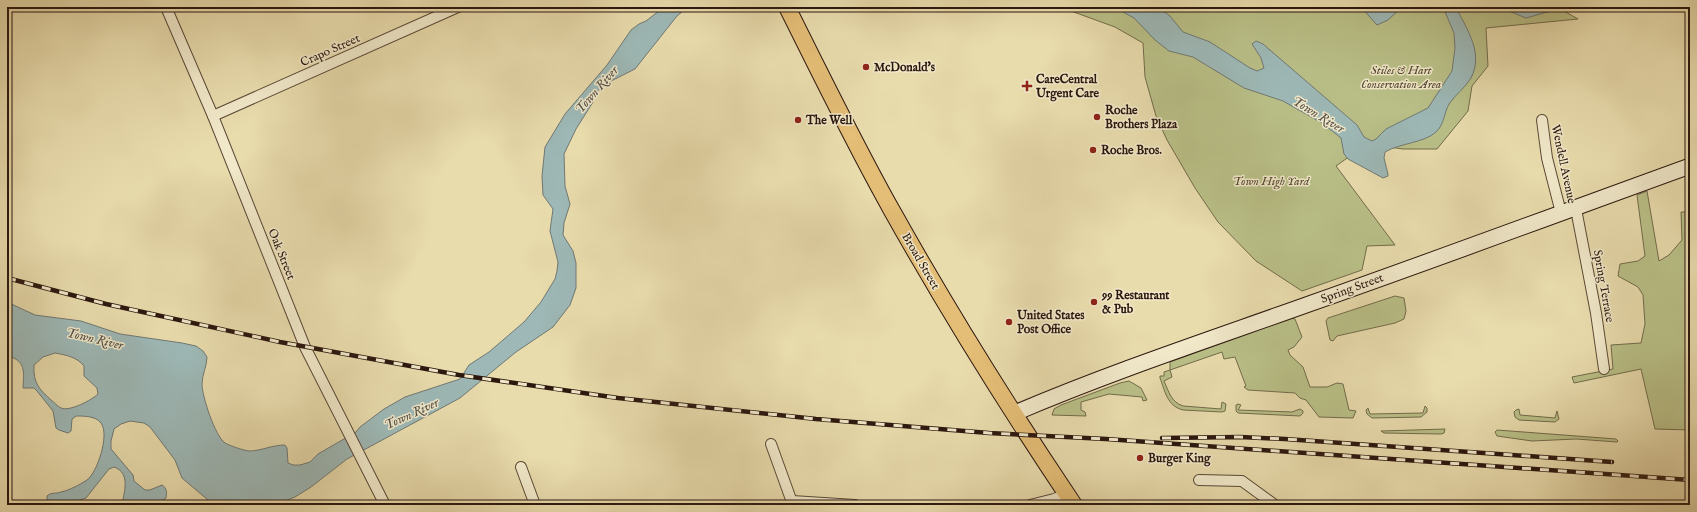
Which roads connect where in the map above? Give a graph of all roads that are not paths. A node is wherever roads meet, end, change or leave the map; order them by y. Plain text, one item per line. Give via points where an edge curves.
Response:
1 (166, 7) edge
2 (458, 7) edge
3 (787, 7) edge
4 (213, 116) junction
5 (1542, 120) dead end
6 (1690, 166) edge
7 (1576, 209) junction
8 (1561, 214) junction
9 (1604, 368) dead end
10 (1015, 414) junction
11 (771, 444) dead end
12 (520, 467) dead end
13 (1199, 480) dead end
14 (1071, 500) edge
15 (793, 503) edge
16 (385, 505) edge
17 (535, 505) edge
18 (856, 505) edge
19 (1030, 505) edge
20 (1275, 505) edge

1 - 4 street, Oak Street
2 - 4 street, Crapo Street
3 - 10 main road, Broad Street via 894,214 945,303
4 - 16 street, Oak Street via 305,347
5 - 8 street, Wendell Avenue via 1547,158
6 - 7 street, Spring Street
7 - 8 street, Spring Street
7 - 9 street, Spring Terrace
8 - 10 street, Spring Street via 1118,372
10 - 14 main road, Broad Street
11 - 15 street
12 - 17 street
13 - 20 street via 1242,481
14 - 19 street
15 - 18 street

